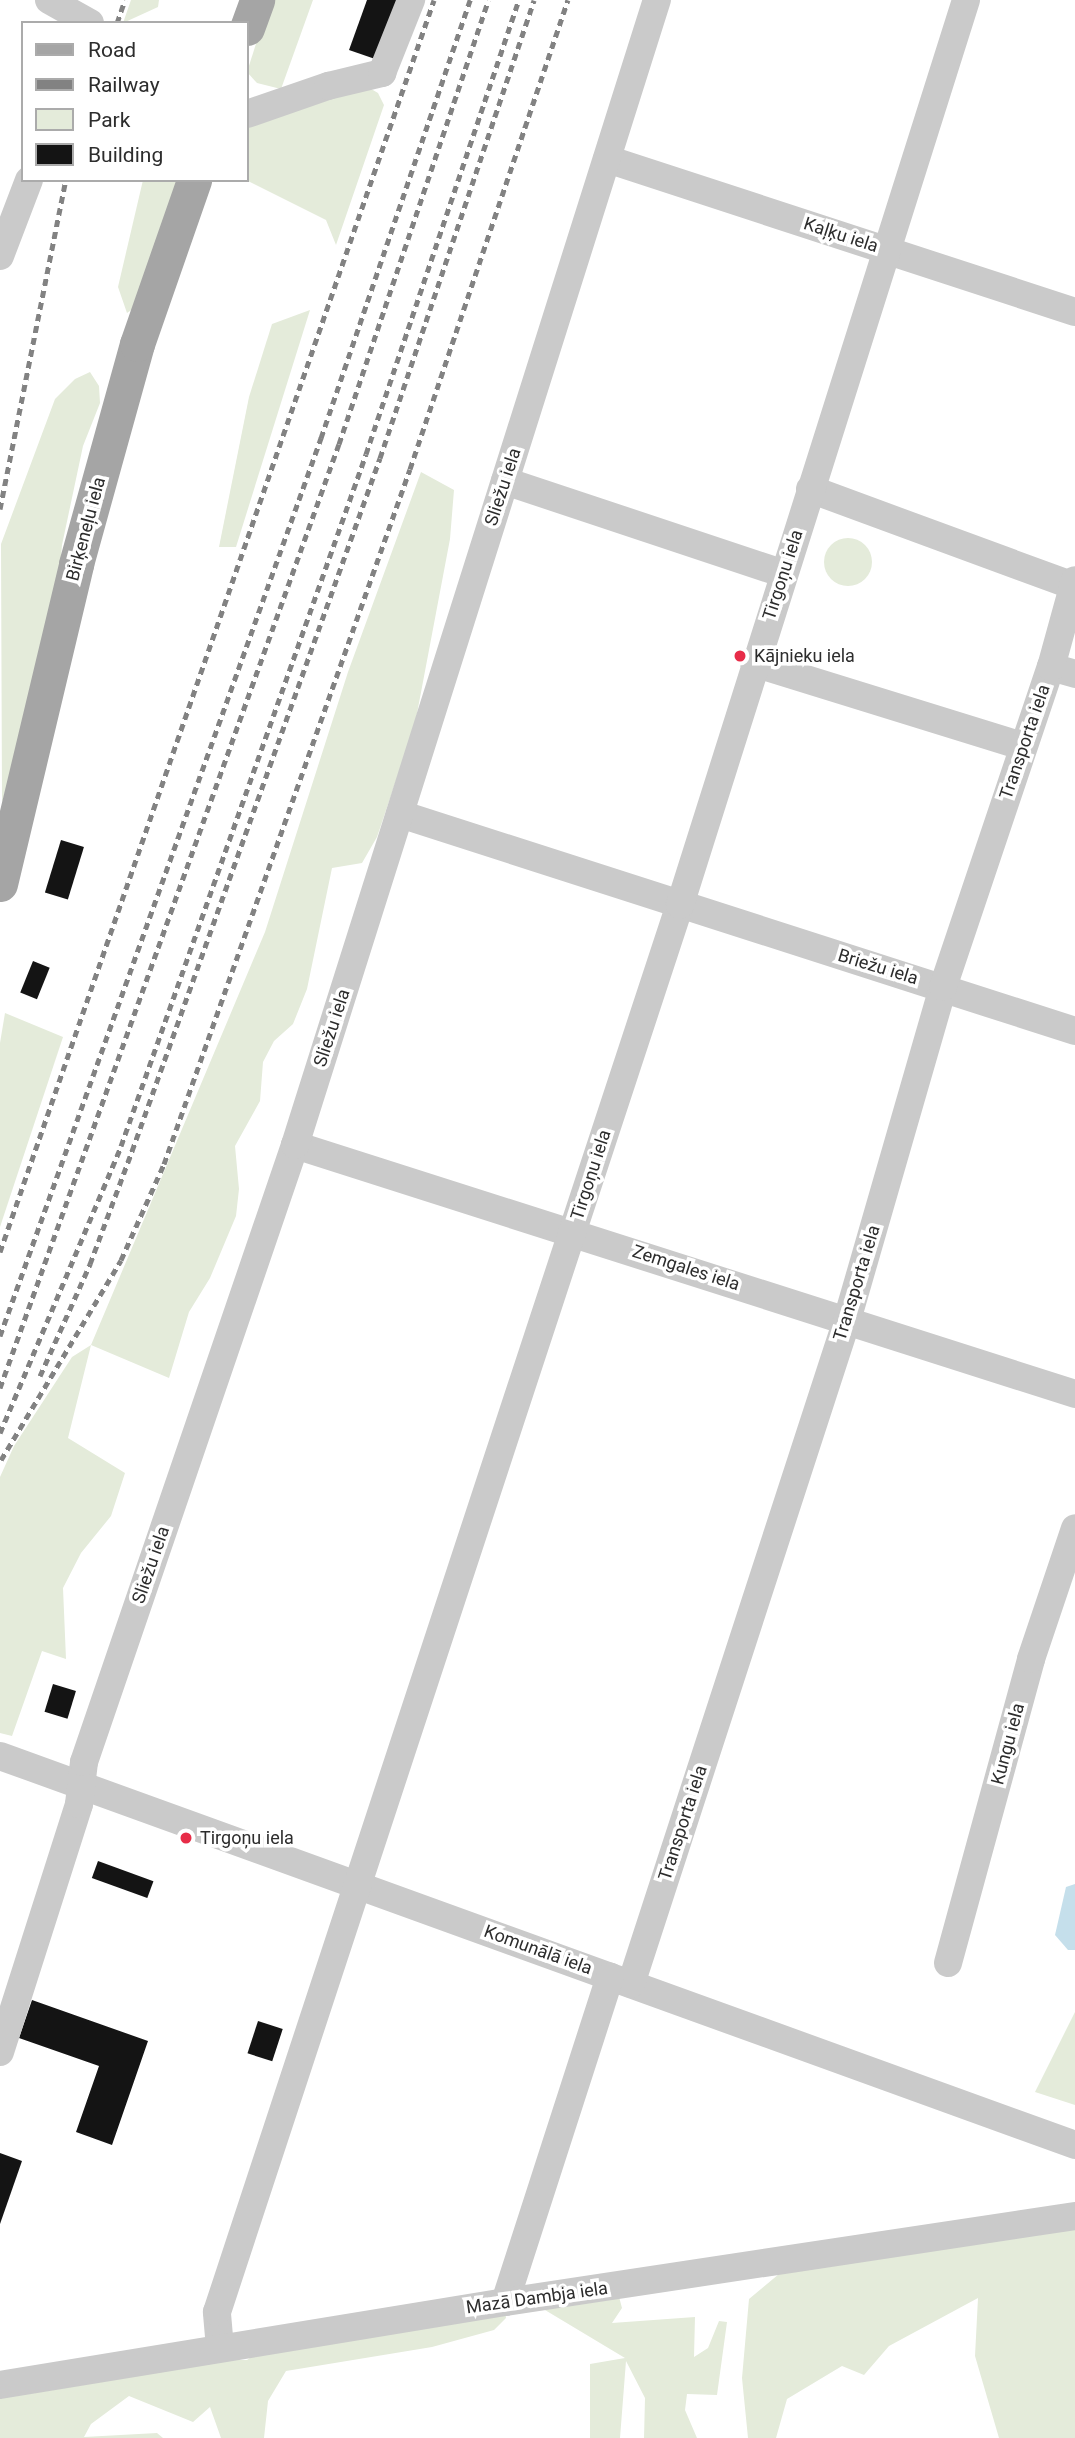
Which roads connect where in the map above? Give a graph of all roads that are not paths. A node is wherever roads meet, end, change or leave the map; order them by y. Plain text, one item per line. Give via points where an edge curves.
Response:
1 (49, 0) edge
2 (257, 0) edge
3 (411, 0) edge
4 (657, 0) edge
5 (966, 0) edge
6 (86, 21) edge
7 (248, 25) edge
8 (248, 114) edge
9 (607, 159) junction
10 (28, 182) edge
11 (193, 182) edge
12 (887, 250) junction
13 (0, 256) edge
14 (1075, 312) edge
15 (505, 481) junction
16 (810, 489) junction
17 (783, 574) junction
18 (1074, 583) edge
19 (754, 663) junction
20 (1063, 671) edge
21 (1022, 746) junction
22 (400, 814) junction
23 (0, 884) edge
24 (680, 905) junction
25 (943, 987) junction
26 (1075, 1031) edge
27 (295, 1145) junction
28 (572, 1232) junction
29 (847, 1320) junction
30 (1075, 1394) edge
31 (1075, 1528) edge
32 (0, 1756) edge
33 (81, 1786) junction
34 (360, 1885) junction
35 (948, 1963) dead end
36 (620, 1980) junction
37 (0, 2052) edge
38 (1075, 2145) edge
39 (1075, 2216) edge
40 (505, 2302) junction
41 (220, 2348) junction
42 (0, 2385) edge

1 - 6 street
2 - 7 main road
3 - 8 street via 382,73
4 - 9 street, Sliežu iela
5 - 12 street, Tirgoņu iela
9 - 12 street, Kaļķu iela
9 - 15 street, Sliežu iela
10 - 13 street
11 - 23 main road, Birķeneļu iela via 137,344 76,564
12 - 14 street, Kaļķu iela
12 - 16 street, Tirgoņu iela
15 - 17 street
15 - 22 street, Sliežu iela
16 - 17 street, Tirgoņu iela
16 - 18 street
17 - 19 street, Tirgoņu iela
18 - 20 street, Transporta iela
19 - 21 street
19 - 24 street, Tirgoņu iela
20 - 21 street, Transporta iela
21 - 25 street, Transporta iela
22 - 24 street, Briežu iela
22 - 27 street, Sliežu iela
24 - 25 street, Briežu iela
24 - 28 street, Tirgoņu iela
25 - 26 street, Briežu iela
25 - 29 street, Transporta iela
27 - 28 street, Zemgales iela
27 - 33 street, Sliežu iela via 84,1762
28 - 29 street, Zemgales iela
28 - 34 street, Tirgoņu iela
29 - 30 street, Zemgales iela
29 - 36 street, Transporta iela
31 - 35 street, Kungu iela via 1031,1660
32 - 33 street, Komunālā iela
33 - 34 street, Komunālā iela
33 - 37 street, Sliežu iela
34 - 36 street, Komunālā iela
34 - 41 street, Tirgoņu iela via 217,2312
36 - 38 street, Komunālā iela
36 - 40 street, Transporta iela
39 - 40 street, Mazā Dambja iela
40 - 41 street, Mazā Dambja iela
41 - 42 street, Mazā Dambja iela

